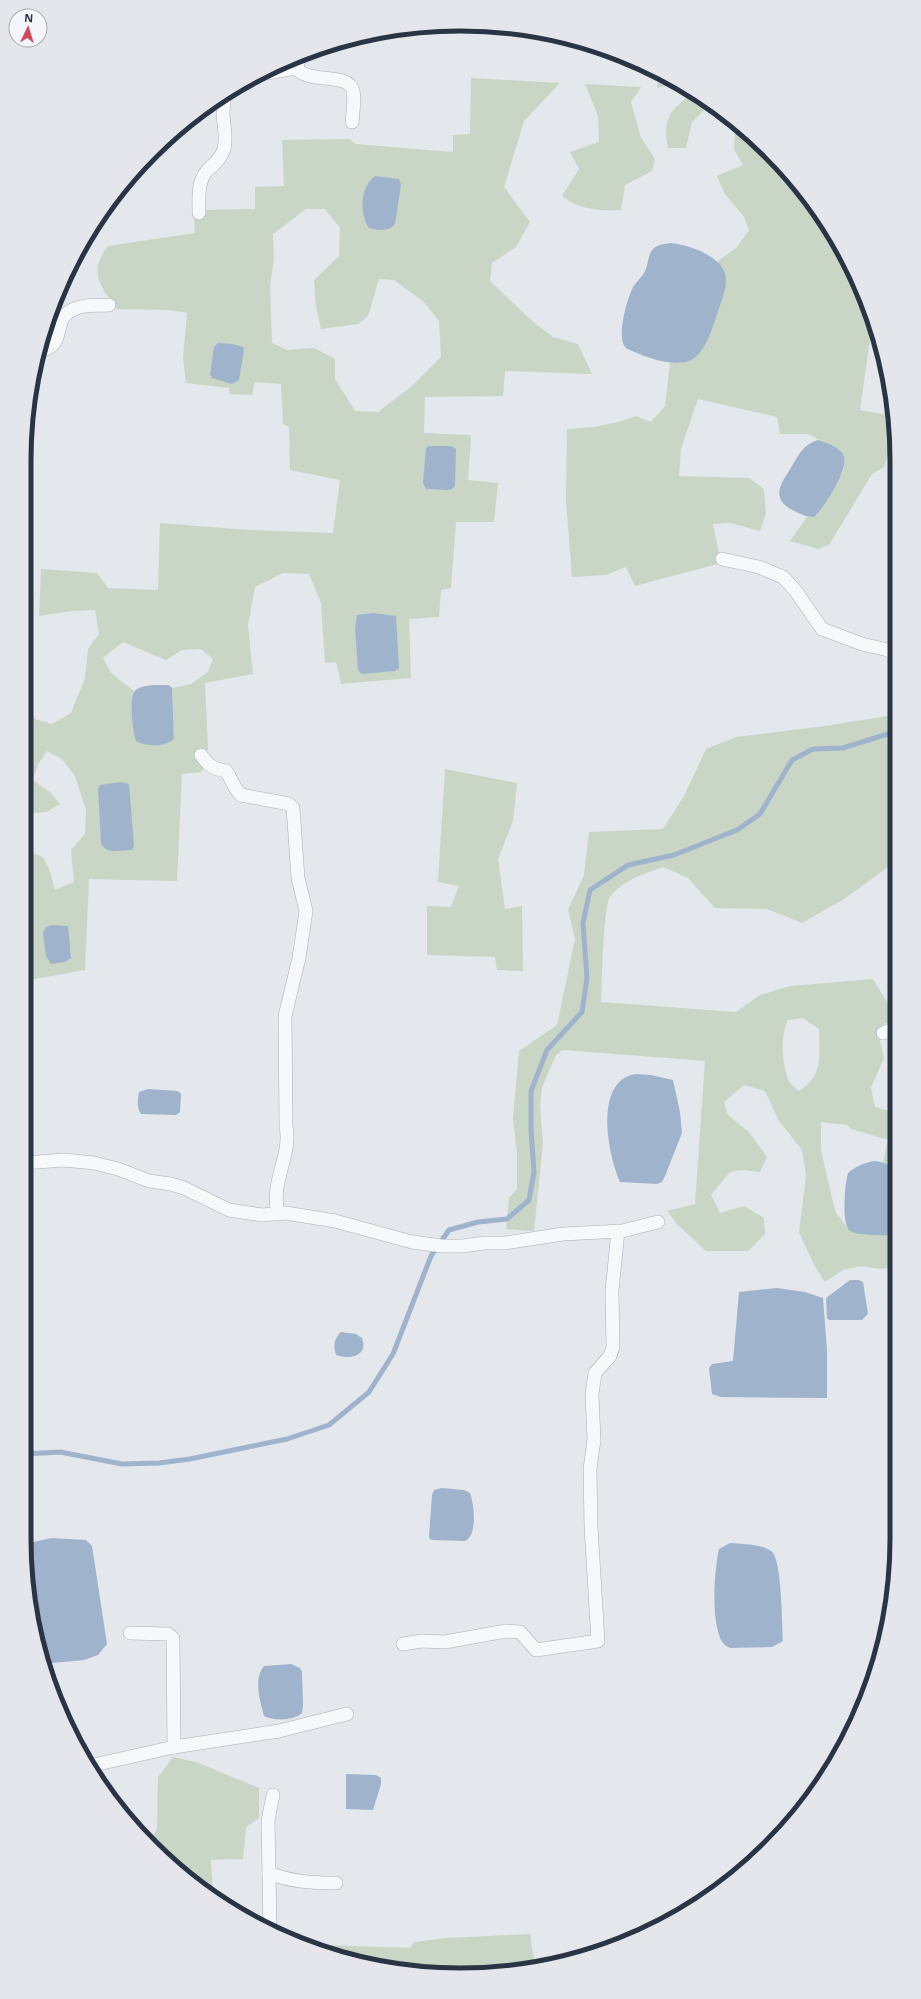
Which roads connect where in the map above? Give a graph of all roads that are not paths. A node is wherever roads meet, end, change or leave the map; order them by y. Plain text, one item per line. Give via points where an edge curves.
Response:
1 (297, 63) edge
2 (296, 68) junction
3 (281, 71) edge
4 (224, 102) edge
5 (352, 122) dead end
6 (199, 213) dead end
7 (109, 305) dead end
8 (46, 349) edge
9 (722, 559) dead end
10 (890, 651) edge
11 (201, 755) dead end
12 (31, 1162) edge
13 (278, 1213) junction
14 (658, 1222) dead end
15 (618, 1231) junction
16 (130, 1634) dead end
17 (404, 1644) dead end
18 (347, 1714) dead end
19 (174, 1747) junction
20 (96, 1765) edge
21 (273, 1795) dead end
22 (269, 1874) junction
23 (336, 1883) dead end
24 (270, 1923) edge

1 - 2 street
2 - 3 street
2 - 5 street via 301,75 337,79 349,84 353,96
4 - 6 street via 224,149 202,180 199,190
7 - 8 street via 70,310 61,322 58,339
9 - 10 street via 759,567 783,577 822,629
11 - 13 street via 208,765 226,771 241,795 289,804 293,808 298,878 306,911 299,958 285,1016 288,1137 276,1186 275,1200
12 - 13 street via 64,1160 94,1163 149,1181 184,1188 229,1210 262,1215
13 - 15 street via 286,1212 335,1221 412,1242 442,1246 504,1243 564,1234
14 - 15 street
15 - 17 street via 612,1291 613,1347 610,1356 595,1373 592,1394 594,1440 590,1469 591,1527 598,1641 536,1650 520,1632 506,1631 445,1642 422,1641
16 - 19 street via 168,1634 173,1638
18 - 19 street via 279,1730
19 - 20 street
21 - 22 street via 268,1821
22 - 23 street via 311,1883
22 - 24 street

